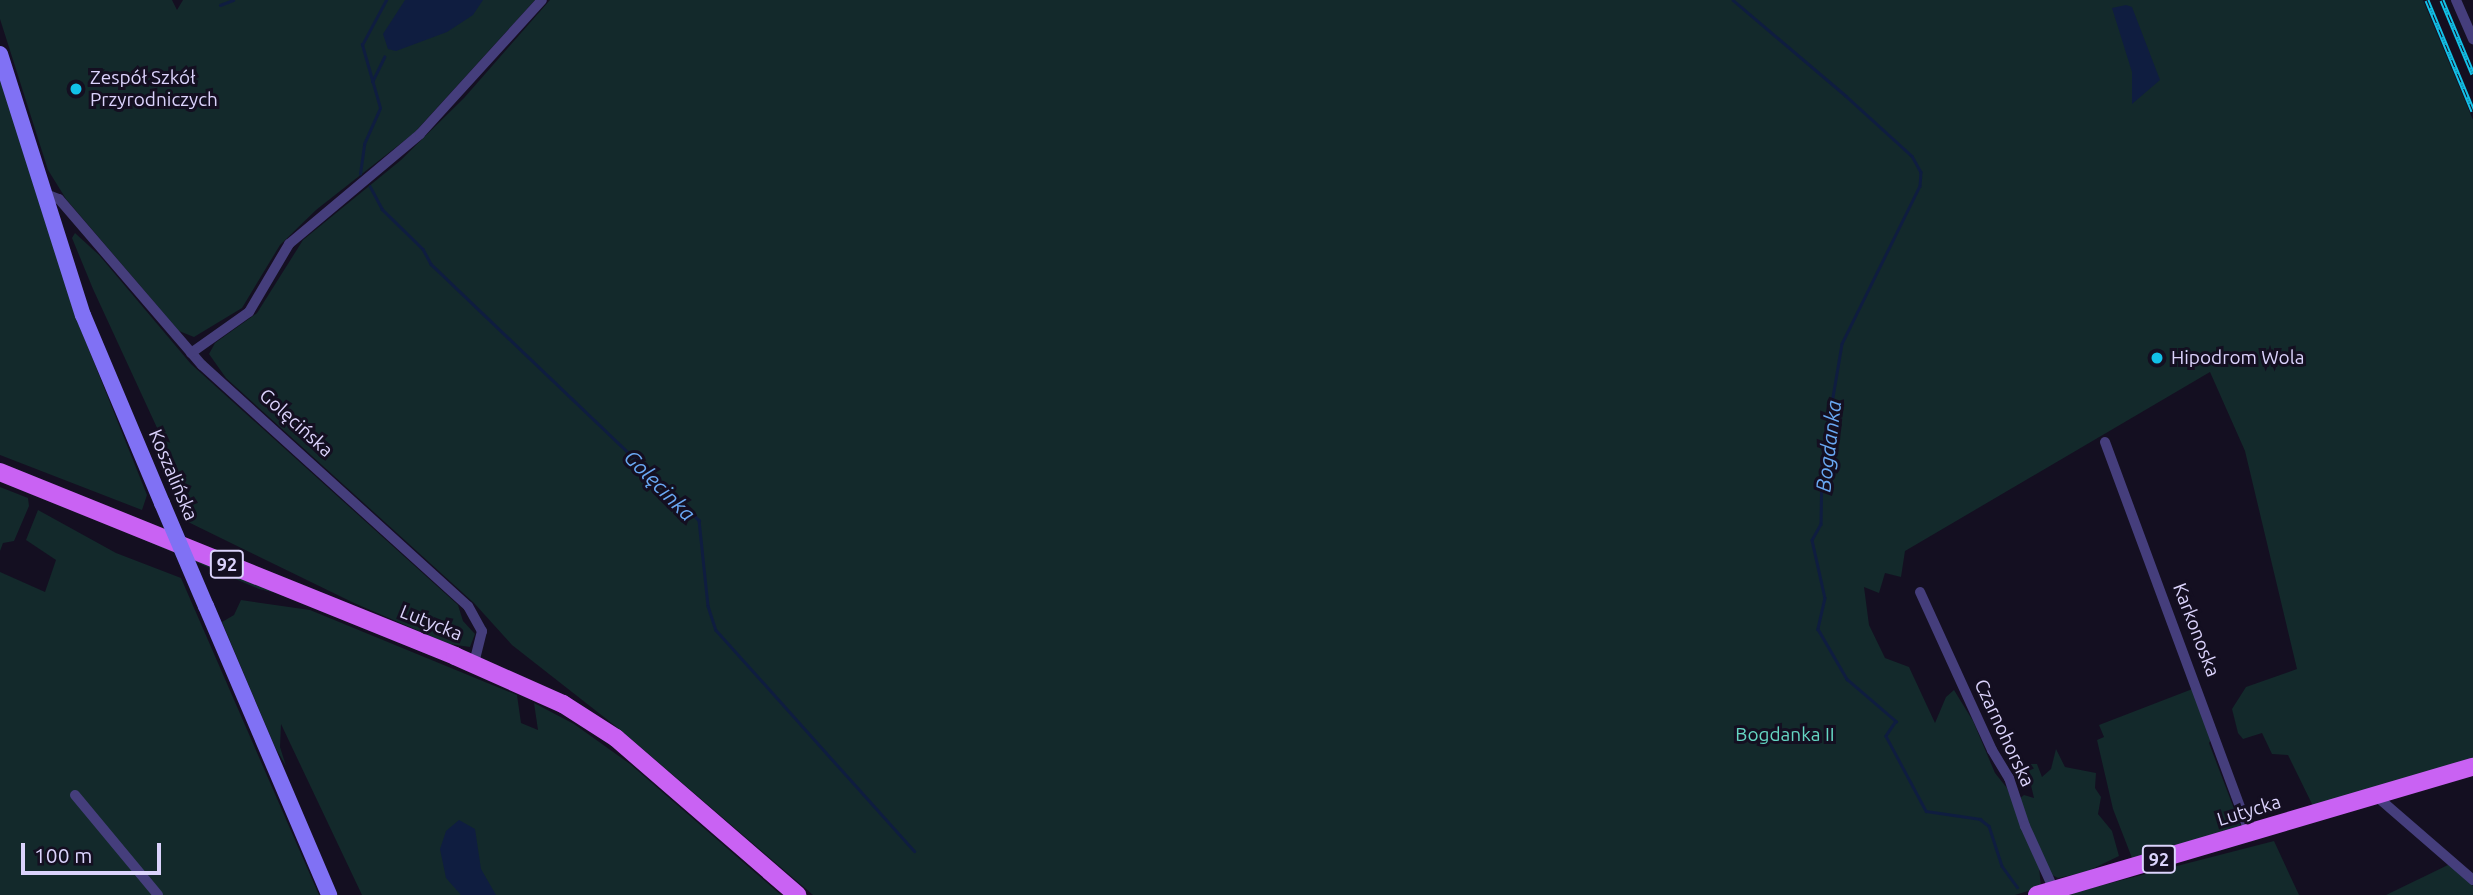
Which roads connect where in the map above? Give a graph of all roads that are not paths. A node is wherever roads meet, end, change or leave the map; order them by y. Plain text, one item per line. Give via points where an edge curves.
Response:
1 (542, 0) edge
2 (2456, 0) edge
3 (2473, 39) edge
4 (0, 54) edge
5 (44, 194) junction
6 (191, 354) junction
7 (2105, 442) dead end
8 (0, 472) edge
9 (1920, 592) dead end
10 (474, 664) junction
11 (2473, 766) edge
12 (75, 795) dead end
13 (2375, 795) junction
14 (2250, 832) junction
15 (2473, 880) edge
16 (2054, 890) junction
17 (791, 891) edge
18 (158, 895) edge
19 (329, 895) edge
20 (2036, 895) edge

1 - 6 street via 420,134 289,244 250,312
2 - 3 street
4 - 5 street
5 - 6 street, Golęcińska via 53,194
5 - 19 street, Koszalińska, bridge via 83,315
6 - 10 street, Golęcińska via 468,606 482,631
7 - 14 street, Karkonoska
8 - 10 main road, Lutycka / 92
9 - 16 street, Czarnohorska via 1992,750 2010,778 2025,826
10 - 17 main road, Lutycka / 92 via 599,726
11 - 13 main road, Lutycka / 92
12 - 18 street
13 - 14 main road, Lutycka / 92
13 - 15 street
14 - 16 main road, Lutycka / 92
16 - 20 main road, Lutycka / 92

